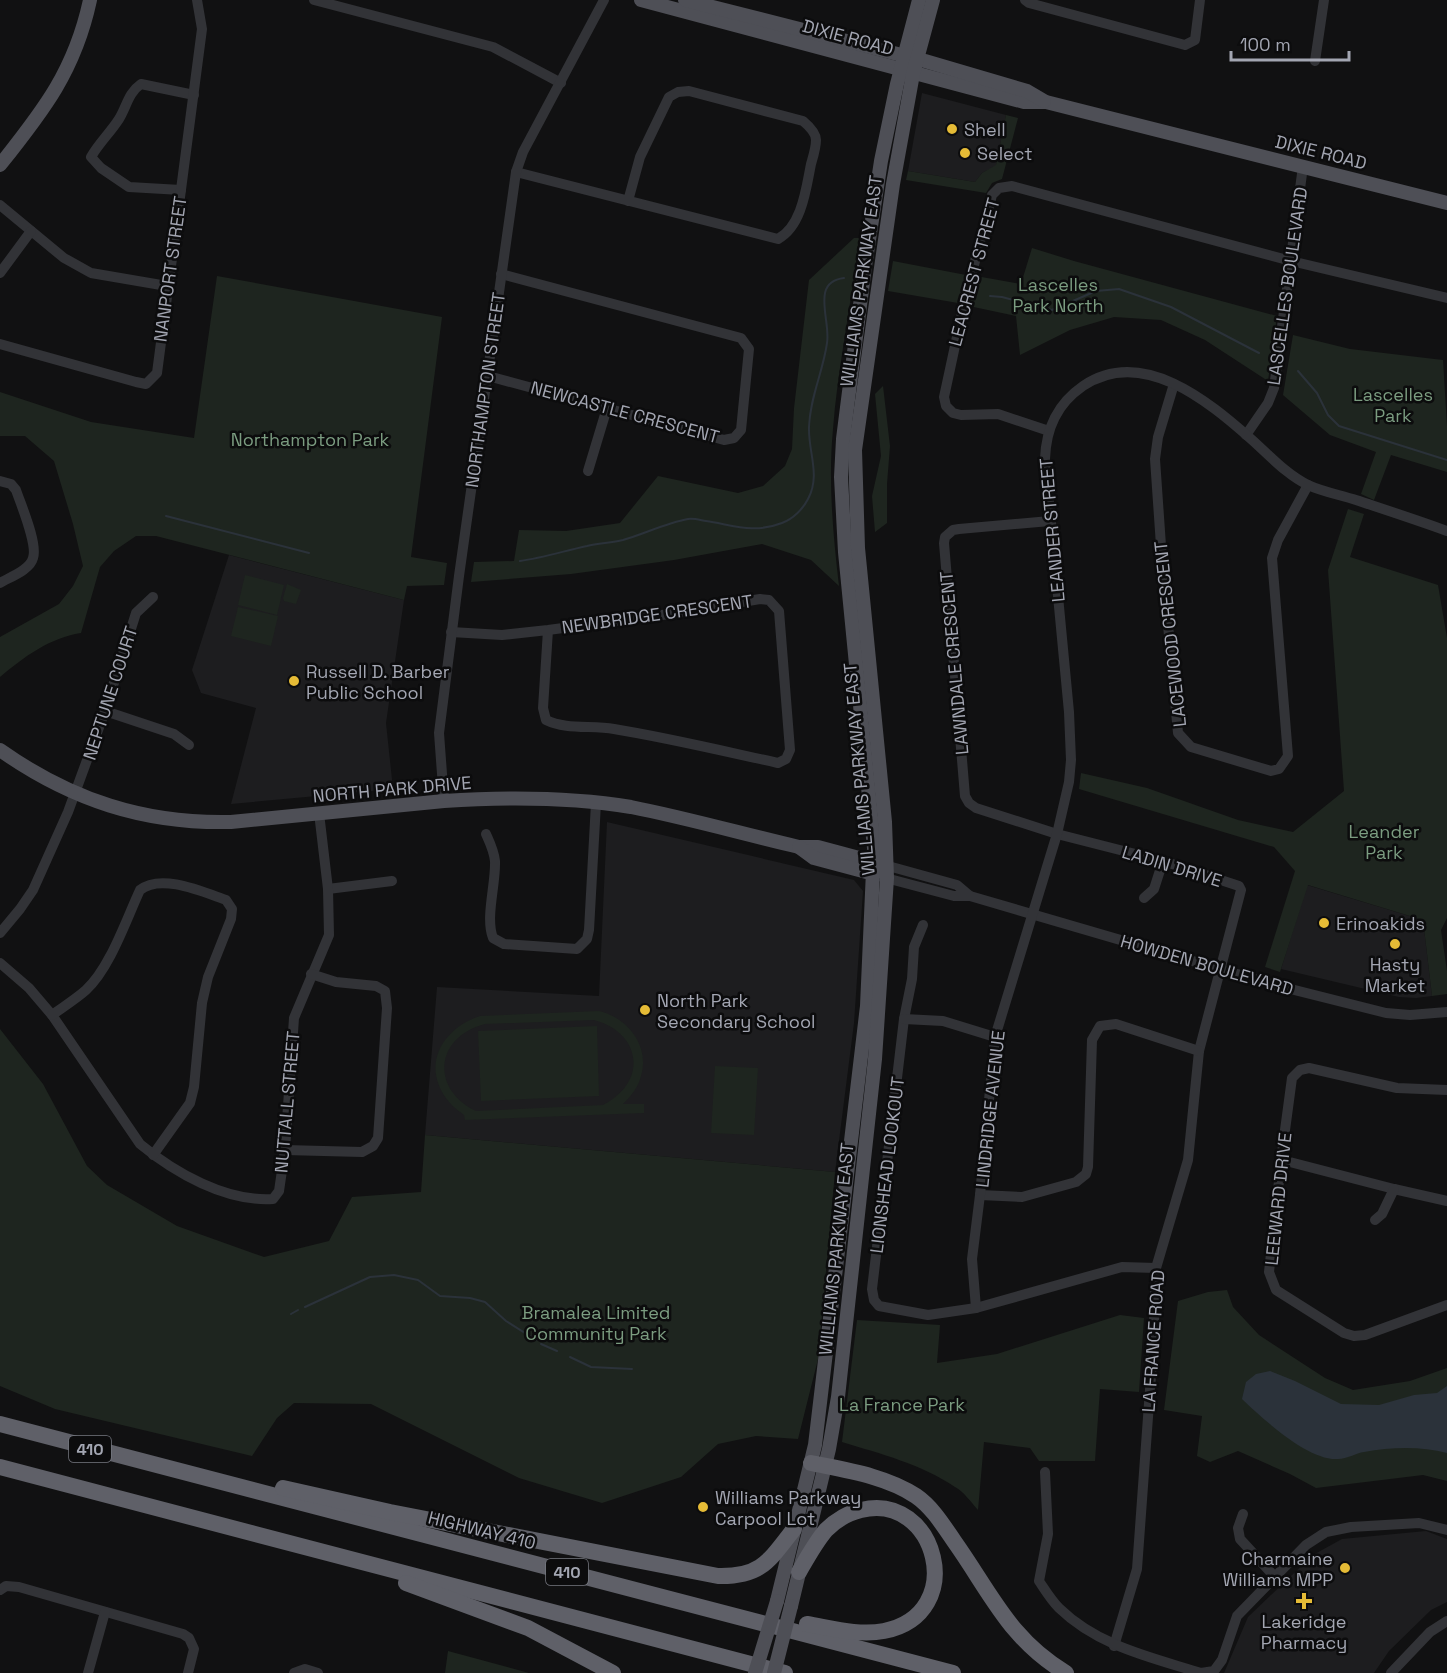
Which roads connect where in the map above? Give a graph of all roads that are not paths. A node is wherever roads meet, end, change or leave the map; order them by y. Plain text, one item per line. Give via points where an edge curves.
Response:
1 (90, 0) edge
2 (197, 0) edge
3 (314, 0) edge
4 (604, 0) edge
5 (641, 0) edge
6 (685, 0) edge
7 (919, 0) edge
8 (933, 0) edge
9 (1025, 0) edge
10 (1200, 0) edge
11 (1324, 0) edge
12 (911, 57) junction
13 (1316, 61) dead end
14 (907, 72) junction
15 (561, 83) junction
16 (194, 95) junction
17 (1046, 102) junction
18 (0, 165) edge
19 (1303, 166) junction
20 (516, 172) junction
21 (181, 190) junction
22 (628, 201) junction
23 (1447, 203) edge
24 (0, 205) edge
25 (31, 231) junction
26 (1291, 261) junction
27 (0, 273) edge
28 (501, 274) junction
29 (167, 286) junction
30 (1447, 298) edge
31 (0, 344) edge
32 (488, 376) junction
33 (1174, 384) junction
34 (607, 408) junction
35 (1049, 431) junction
36 (1246, 435) junction
37 (588, 471) dead end
38 (0, 481) edge
39 (1308, 485) junction
40 (1050, 521) junction
41 (1447, 531) edge
42 (0, 583) edge
43 (153, 597) dead end
44 (548, 630) junction
45 (451, 632) junction
46 (105, 711) junction
47 (189, 745) dead end
48 (0, 750) edge
49 (76, 793) junction
50 (444, 801) junction
51 (596, 803) junction
52 (319, 813) junction
53 (486, 834) dead end
54 (1057, 834) junction
55 (1163, 861) junction
56 (881, 870) junction
57 (392, 881) dead end
58 (327, 889) junction
59 (1144, 898) dead end
60 (1032, 913) junction
61 (923, 925) dead end
62 (0, 933) edge
63 (0, 963) edge
64 (1220, 969) junction
65 (311, 974) junction
66 (1447, 1011) edge
67 (52, 1015) junction
68 (904, 1019) junction
69 (995, 1037) junction
70 (1199, 1051) junction
71 (1447, 1090) edge
72 (285, 1150) junction
73 (153, 1155) junction
74 (1282, 1160) junction
75 (1394, 1189) junction
76 (980, 1195) junction
77 (1447, 1201) edge
78 (1375, 1220) dead end
79 (1156, 1268) junction
80 (1447, 1305) edge
81 (976, 1308) junction
82 (0, 1424) edge
83 (818, 1464) junction
84 (0, 1467) edge
85 (1045, 1472) dead end
86 (181, 1473) junction
87 (1243, 1514) dead end
88 (794, 1529) junction
89 (1447, 1530) edge
90 (374, 1565) junction
91 (799, 1572) junction
92 (1275, 1577) junction
93 (0, 1590) edge
94 (105, 1612) junction
95 (746, 1618) junction
96 (1447, 1621) edge
97 (1114, 1646) junction
98 (88, 1673) edge
99 (188, 1673) edge
100 (294, 1673) edge
101 (318, 1673) edge
102 (613, 1673) edge
103 (755, 1673) edge
104 (774, 1673) edge
105 (785, 1673) edge
106 (953, 1673) edge
107 (1066, 1673) edge
108 (1391, 1673) edge

1 - 18 main road via 85,27 67,72
2 - 16 street, NANPORT STREET via 202,29
3 - 15 street via 493,47
4 - 15 street, NORTHAMPTON STREET
5 - 14 main road, DIXIE ROAD
6 - 12 main road, DIXIE ROAD
7 - 12 main road, WILLIAMS PARKWAY EAST
8 - 12 main road, WILLIAMS PARKWAY EAST
9 - 10 street via 1185,45 1195,40
11 - 13 street
12 - 14 main road, WILLIAMS PARKWAY EAST
12 - 17 main road, DIXIE ROAD via 1027,91
14 - 17 main road, DIXIE ROAD via 1024,102
14 - 56 main road, WILLIAMS PARKWAY EAST via 881,161 841,477 845,552
15 - 20 street, NORTHAMPTON STREET
16 - 21 street, NANPORT STREET
16 - 21 street via 141,84 132,90 118,120 91,157 129,186
17 - 19 main road, DIXIE ROAD
19 - 23 main road, DIXIE ROAD
19 - 26 street, LASCELLES BOULEVARD
20 - 22 street
20 - 28 street, NORTHAMPTON STREET
21 - 29 street, NANPORT STREET
22 - 22 street via 778,239 791,227 804,201 816,139 803,121 689,91 678,92 669,97 640,157
24 - 25 street
25 - 27 street
25 - 29 street via 64,258 91,273
26 - 30 street
26 - 35 street, LEACREST STREET via 1012,186 999,188 992,195 944,397 953,413 998,414
26 - 36 street, LASCELLES BOULEVARD via 1277,373 1269,403
28 - 32 street, NORTHAMPTON STREET
28 - 34 street, NEWCASTLE CRESCENT via 746,342 749,349 741,430 735,438 724,440
29 - 31 street, NANPORT STREET via 157,374 146,384
32 - 34 street, NEWCASTLE CRESCENT
32 - 45 street, NORTHAMPTON STREET
33 - 35 street, LEANDER STREET via 1134,371 1093,379 1071,394 1054,416
33 - 36 street, LEANDER STREET
33 - 39 street, LACEWOOD CRESCENT via 1155,459 1178,733 1191,747 1271,771 1279,770 1288,756 1272,558
34 - 37 street
35 - 40 street, LEANDER STREET via 1045,459
36 - 39 street, LEANDER STREET
38 - 42 street via 16,490 34,548 27,567
39 - 41 street, LEANDER STREET
40 - 54 street, LEANDER STREET via 1071,760
40 - 54 street, LAWNDALE CRESCENT via 953,530 944,543 965,796 976,808
43 - 46 street, NEPTUNE COURT via 136,613
44 - 44 street, NEWBRIDGE CRESCENT via 769,600 779,611 790,750 786,759 778,763 611,728 556,725 546,720 543,708
44 - 45 street, NEWBRIDGE CRESCENT via 502,635
45 - 50 street, NORTHAMPTON STREET via 439,733
46 - 47 street via 174,734
46 - 49 street, NEPTUNE COURT
48 - 49 main road, NORTH PARK DRIVE
49 - 52 main road, NORTH PARK DRIVE via 133,813 178,821 231,822
49 - 62 street, NEPTUNE COURT via 33,890
50 - 51 main road, NORTH PARK DRIVE
50 - 52 main road, NORTH PARK DRIVE
51 - 53 street via 589,930 587,939 577,949 504,944 493,938 495,862
51 - 56 main road, NORTH PARK DRIVE via 799,847 814,858
52 - 58 street, NUTTALL STREET
54 - 55 street, LADIN DRIVE
54 - 60 street, LEANDER STREET
55 - 59 street via 1154,889
55 - 64 street, LADIN DRIVE via 1242,890
56 - 60 street, HOWDEN BOULEVARD via 954,896 970,896
56 - 83 main road, WILLIAMS PARKWAY EAST via 875,1059 838,1397
57 - 58 street
58 - 65 street, NUTTALL STREET via 328,935
60 - 64 street, HOWDEN BOULEVARD
60 - 69 street, LINDRIDGE AVENUE
61 - 68 street, LIONSHEAD LOOKOUT via 914,947
63 - 67 street, NUTTALL STREET
64 - 66 street, HOWDEN BOULEVARD via 1389,1014
64 - 70 street, LA FRANCE ROAD
65 - 72 street, NUTTALL STREET via 294,1018
65 - 72 street via 385,991 378,1138 362,1152
67 - 73 street, NUTTALL STREET via 140,1144
67 - 73 street via 96,978 140,890 147,884 183,886 226,900 232,909 231,920 202,1003 190,1103
68 - 69 street via 943,1021
68 - 81 street, LIONSHEAD LOOKOUT via 872,1289 874,1300 879,1306 928,1315
69 - 76 street, LINDRIDGE AVENUE
70 - 76 street via 1116,1024 1100,1026 1092,1040 1086,1174 1076,1182 1022,1197
70 - 79 street, LA FRANCE ROAD via 1188,1160
71 - 74 street, LEEWARD DRIVE via 1397,1088 1309,1068 1299,1070 1293,1078
72 - 73 street, NUTTALL STREET via 279,1191 273,1199 263,1200 189,1177
74 - 75 street
74 - 80 street, LEEWARD DRIVE via 1269,1272 1276,1290 1354,1336
75 - 77 street
75 - 78 street
76 - 81 street, LINDRIDGE AVENUE via 972,1259
79 - 81 street via 1122,1267
79 - 97 street, LA FRANCE ROAD via 1137,1569
82 - 86 highway, HIGHWAY 410 / 410
83 - 88 main road, WILLIAMS PARKWAY EAST
83 - 91 main road, WILLIAMS PARKWAY EAST
83 - 107 highway via 885,1481 917,1497 937,1516 1023,1641
84 - 90 highway, 410
85 - 97 street via 1048,1534 1039,1581 1057,1606 1085,1630
86 - 88 highway via 206,1471 390,1512 718,1576 738,1577 758,1569
86 - 95 highway, HIGHWAY 410 / 410
87 - 92 street via 1238,1528 1240,1539
88 - 103 main road, WILLIAMS PARKWAY EAST, bridge
89 - 92 street via 1419,1523 1326,1532 1306,1545
90 - 102 highway via 399,1581 528,1628
90 - 105 highway, 410
91 - 95 highway via 834,1523 850,1514 877,1508 902,1515 919,1527 929,1543 935,1574 923,1608 904,1624 883,1631
91 - 104 main road, WILLIAMS PARKWAY EAST, bridge
92 - 97 street via 1237,1616 1222,1660 1214,1671 1201,1673
93 - 94 street via 12,1586
94 - 98 street
94 - 99 street via 189,1638 194,1649
95 - 106 highway, HIGHWAY 410 / 410
96 - 108 street via 1430,1632
100 - 101 street via 305,1669

